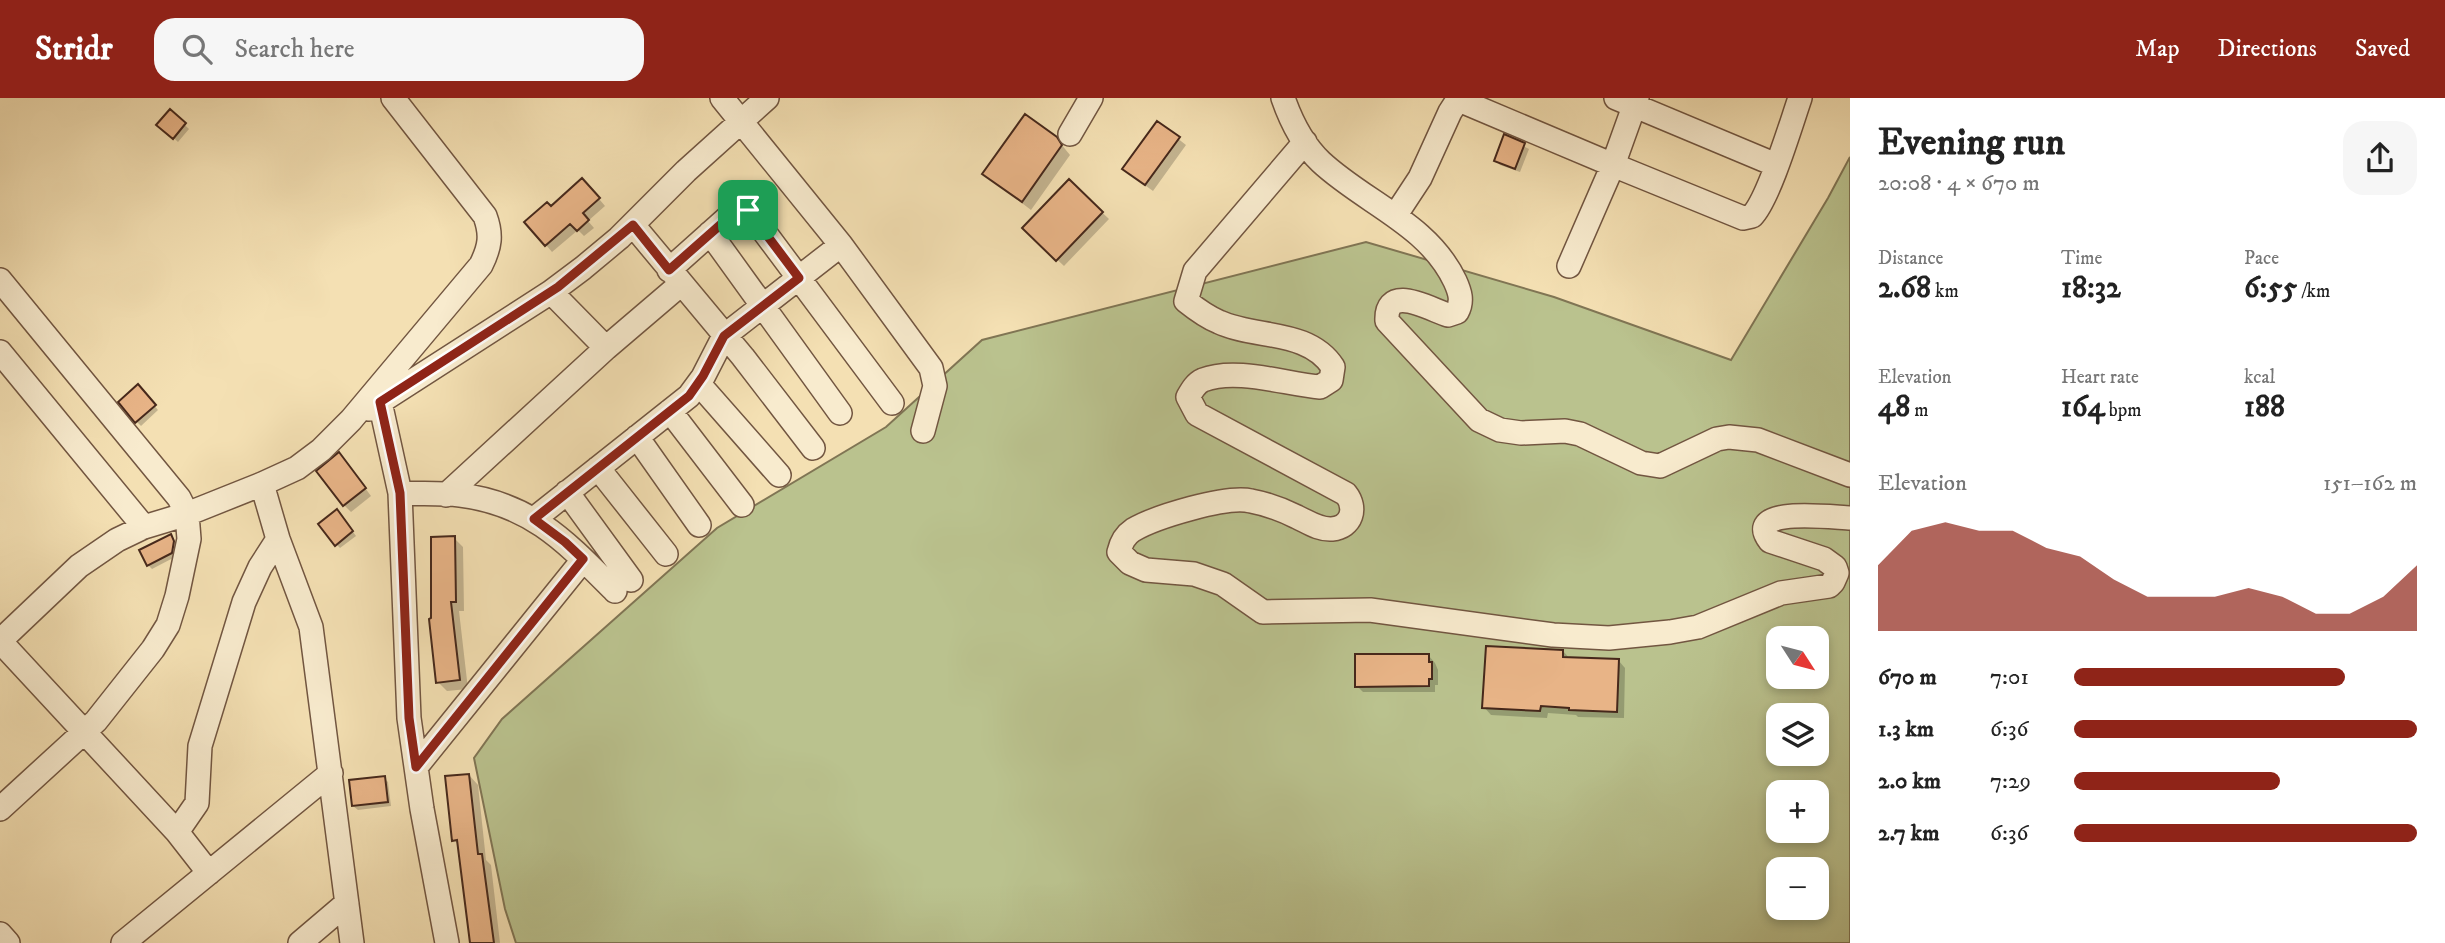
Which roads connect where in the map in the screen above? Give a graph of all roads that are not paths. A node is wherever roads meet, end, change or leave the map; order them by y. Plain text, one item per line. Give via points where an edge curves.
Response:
1 (393, 98) edge
2 (722, 98) edge
3 (767, 98) edge
4 (1091, 98) edge
5 (1283, 98) edge
6 (1460, 98) edge
7 (1800, 98) edge
8 (1629, 101) edge
9 (741, 120) junction
10 (1070, 134) dead end
11 (1305, 142) junction
12 (1776, 165) junction
13 (1613, 166) junction
14 (1395, 216) junction
15 (633, 225) junction
16 (710, 233) junction
17 (841, 245) junction
18 (1569, 266) dead end
19 (675, 277) junction
20 (799, 278) junction
21 (0, 280) edge
22 (551, 292) junction
23 (762, 306) junction
24 (724, 336) junction
25 (606, 348) junction
26 (0, 352) edge
27 (699, 384) junction
28 (380, 402) junction
29 (891, 403) dead end
30 (670, 411) junction
31 (840, 413) dead end
32 (351, 420) junction
33 (923, 431) dead end
34 (637, 437) junction
35 (813, 447) dead end
36 (598, 468) junction
37 (779, 475) dead end
38 (1850, 475) edge
39 (262, 484) junction
40 (567, 492) junction
41 (400, 493) junction
42 (446, 495) junction
43 (742, 505) dead end
44 (187, 513) junction
45 (1850, 518) edge
46 (534, 519) junction
47 (699, 525) dead end
48 (144, 527) junction
49 (278, 539) junction
50 (666, 554) dead end
51 (583, 559) junction
52 (0, 641) edge
53 (85, 732) junction
54 (416, 767) junction
55 (331, 773) junction
56 (0, 809) edge
57 (177, 832) junction
58 (209, 873) junction
59 (347, 903) junction
60 (0, 934) edge
61 (8, 943) edge
62 (123, 943) edge
63 (300, 943) edge
64 (352, 943) edge
65 (447, 943) edge

1 - 32 street via 474,199 490,228 490,241 472,276
2 - 9 street
3 - 9 street
4 - 10 street
5 - 11 street
6 - 13 street
6 - 14 street via 1420,178
7 - 12 street
8 - 12 street
8 - 13 street
9 - 15 street
9 - 17 street
11 - 14 street via 1336,175
11 - 45 street via 1195,271 1186,301 1220,323 1301,342 1325,354 1333,367 1331,380 1320,387 1228,375 1201,381 1188,397 1197,414 1346,494 1353,510 1348,522 1333,529 1316,527 1250,500 1229,499 1132,531 1119,552 1130,563 1223,584 1263,612 1370,610 1553,635 1609,638 1698,627 1781,593 1829,586 1836,577 1835,567 1770,541 1766,526 1785,515
12 - 13 street via 1758,210 1747,219
13 - 18 street
14 - 38 street via 1442,258 1461,300 1457,312 1448,316 1410,300 1398,302 1388,311 1387,321 1489,426 1521,433 1565,430 1640,463 1660,466 1717,439 1742,437
15 - 19 street
15 - 22 street
16 - 19 street
16 - 20 street via 736,211 748,210
16 - 23 street
17 - 20 street
17 - 33 street via 934,374
19 - 24 street
19 - 25 street
20 - 23 street
20 - 29 street
21 - 44 street
22 - 25 street
22 - 28 street
23 - 24 street
23 - 31 street
24 - 27 street
24 - 35 street
25 - 42 street
26 - 48 street
27 - 30 street
27 - 37 street
28 - 32 street
28 - 41 street
30 - 34 street
30 - 43 street
32 - 39 street via 297,468
34 - 36 street
34 - 47 street
36 - 40 street
36 - 50 street
39 - 44 street
39 - 49 street
40 - 46 street
40 - 51 street via 623,586
41 - 42 street
41 - 54 street via 409,718
42 - 46 street via 488,502
44 - 48 street
44 - 53 street via 189,539 168,625
46 - 51 street
48 - 52 street via 79,566
49 - 55 street via 311,627
49 - 57 street via 244,602 200,746 197,803
51 - 54 street
52 - 53 street
53 - 56 street
53 - 57 street
54 - 65 street
55 - 58 street
55 - 59 street
57 - 58 street
58 - 62 street
59 - 63 street
59 - 64 street
60 - 61 street

